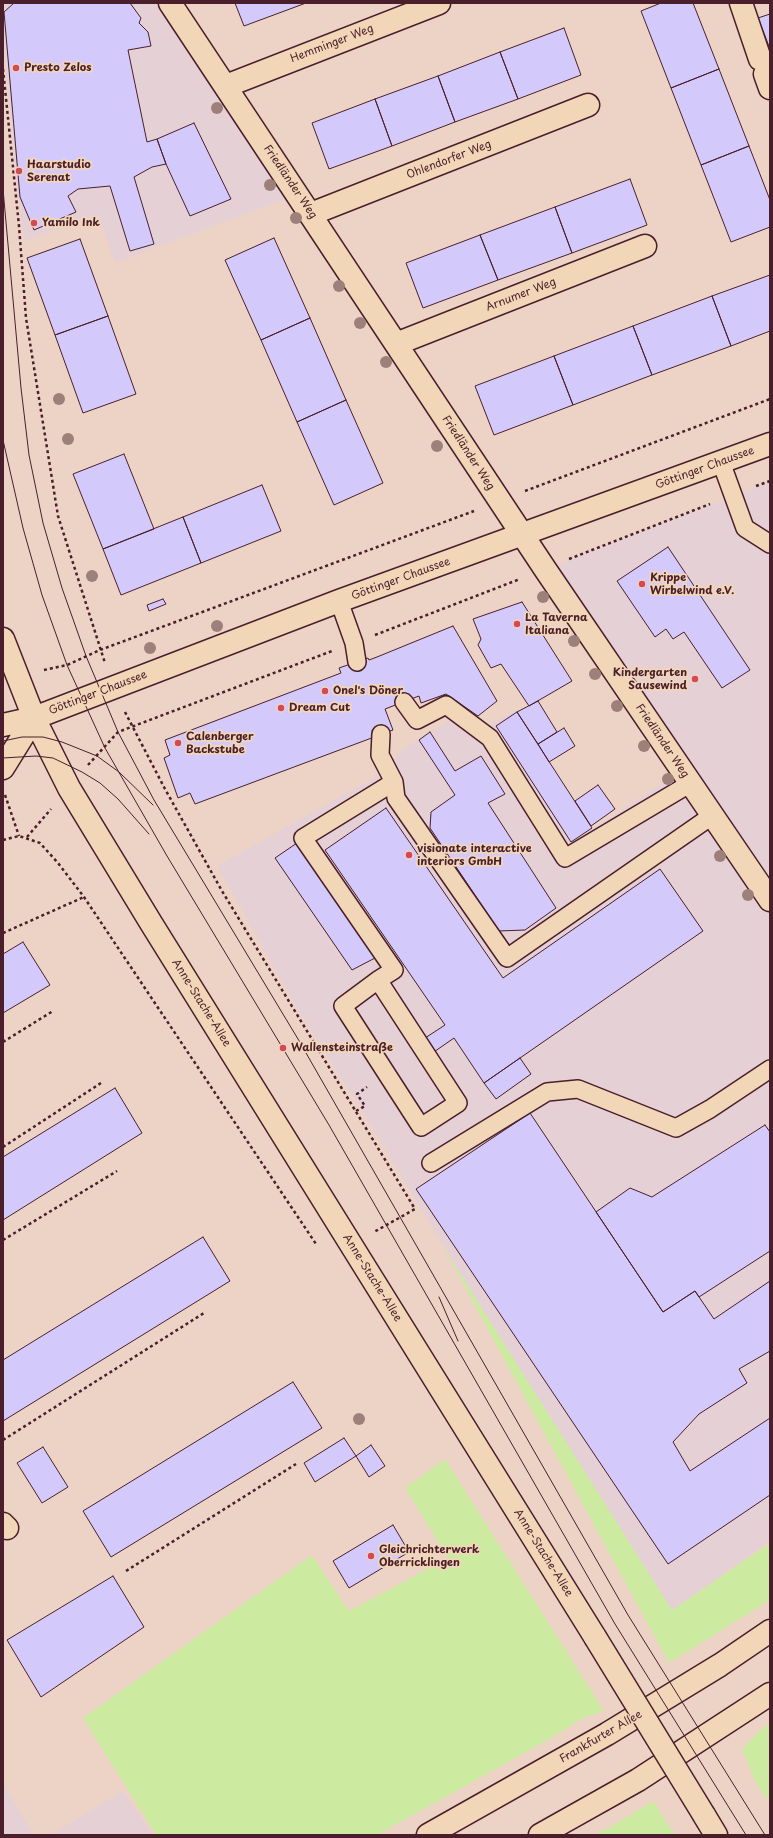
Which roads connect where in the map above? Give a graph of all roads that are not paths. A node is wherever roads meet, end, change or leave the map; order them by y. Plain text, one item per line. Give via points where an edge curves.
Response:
1 (170, 3) edge
2 (439, 3) edge
3 (741, 3) edge
4 (765, 74) edge
5 (226, 86) junction
6 (588, 105) dead end
7 (311, 214) junction
8 (645, 246) dead end
9 (396, 344) junction
10 (770, 444) edge
11 (721, 462) junction
12 (523, 535) junction
13 (770, 544) edge
14 (339, 601) junction
15 (3, 639) edge
16 (357, 662) dead end
17 (404, 702) dead end
18 (34, 718) junction
19 (3, 725) edge
20 (381, 734) dead end
21 (3, 768) edge
22 (394, 782) junction
23 (691, 783) junction
24 (713, 815) junction
25 (770, 900) edge
26 (378, 980) junction
27 (770, 1069) edge
28 (431, 1163) dead end
29 (770, 1631) edge
30 (770, 1694) edge
31 (428, 1835) edge
32 (540, 1835) edge
33 (716, 1835) edge

1 - 5 street, Friedländer Weg
2 - 5 street, Hemminger Weg
3 - 4 street
5 - 7 street, Friedländer Weg
6 - 7 street, Ohlendorfer Weg
7 - 9 street, Friedländer Weg
8 - 9 street, Arnumer Weg
9 - 12 street, Friedländer Weg
10 - 11 street, Göttinger Chaussee
11 - 12 street, Göttinger Chaussee
11 - 13 lane via 746,528
12 - 14 street, Göttinger Chaussee
12 - 23 street, Friedländer Weg
14 - 16 lane via 354,643
14 - 18 street, Göttinger Chaussee
15 - 18 street
17 - 23 lane via 417,720 446,705 490,738 565,858
18 - 19 street, Göttinger Chaussee
18 - 21 street
18 - 33 street, Anne-Stache-Allee, bridge via 69,788 151,923
20 - 22 lane via 380,755
22 - 24 lane via 396,798 507,958
22 - 26 lane via 303,838 394,970
23 - 24 street, Friedländer Weg
24 - 25 street, Friedländer Weg
26 - 26 lane via 458,1103 421,1127 343,1006
27 - 28 lane via 710,1110 676,1128 578,1089 547,1092
29 - 31 street, Frankfurter Allee via 720,1665 607,1734
30 - 32 street via 638,1780

